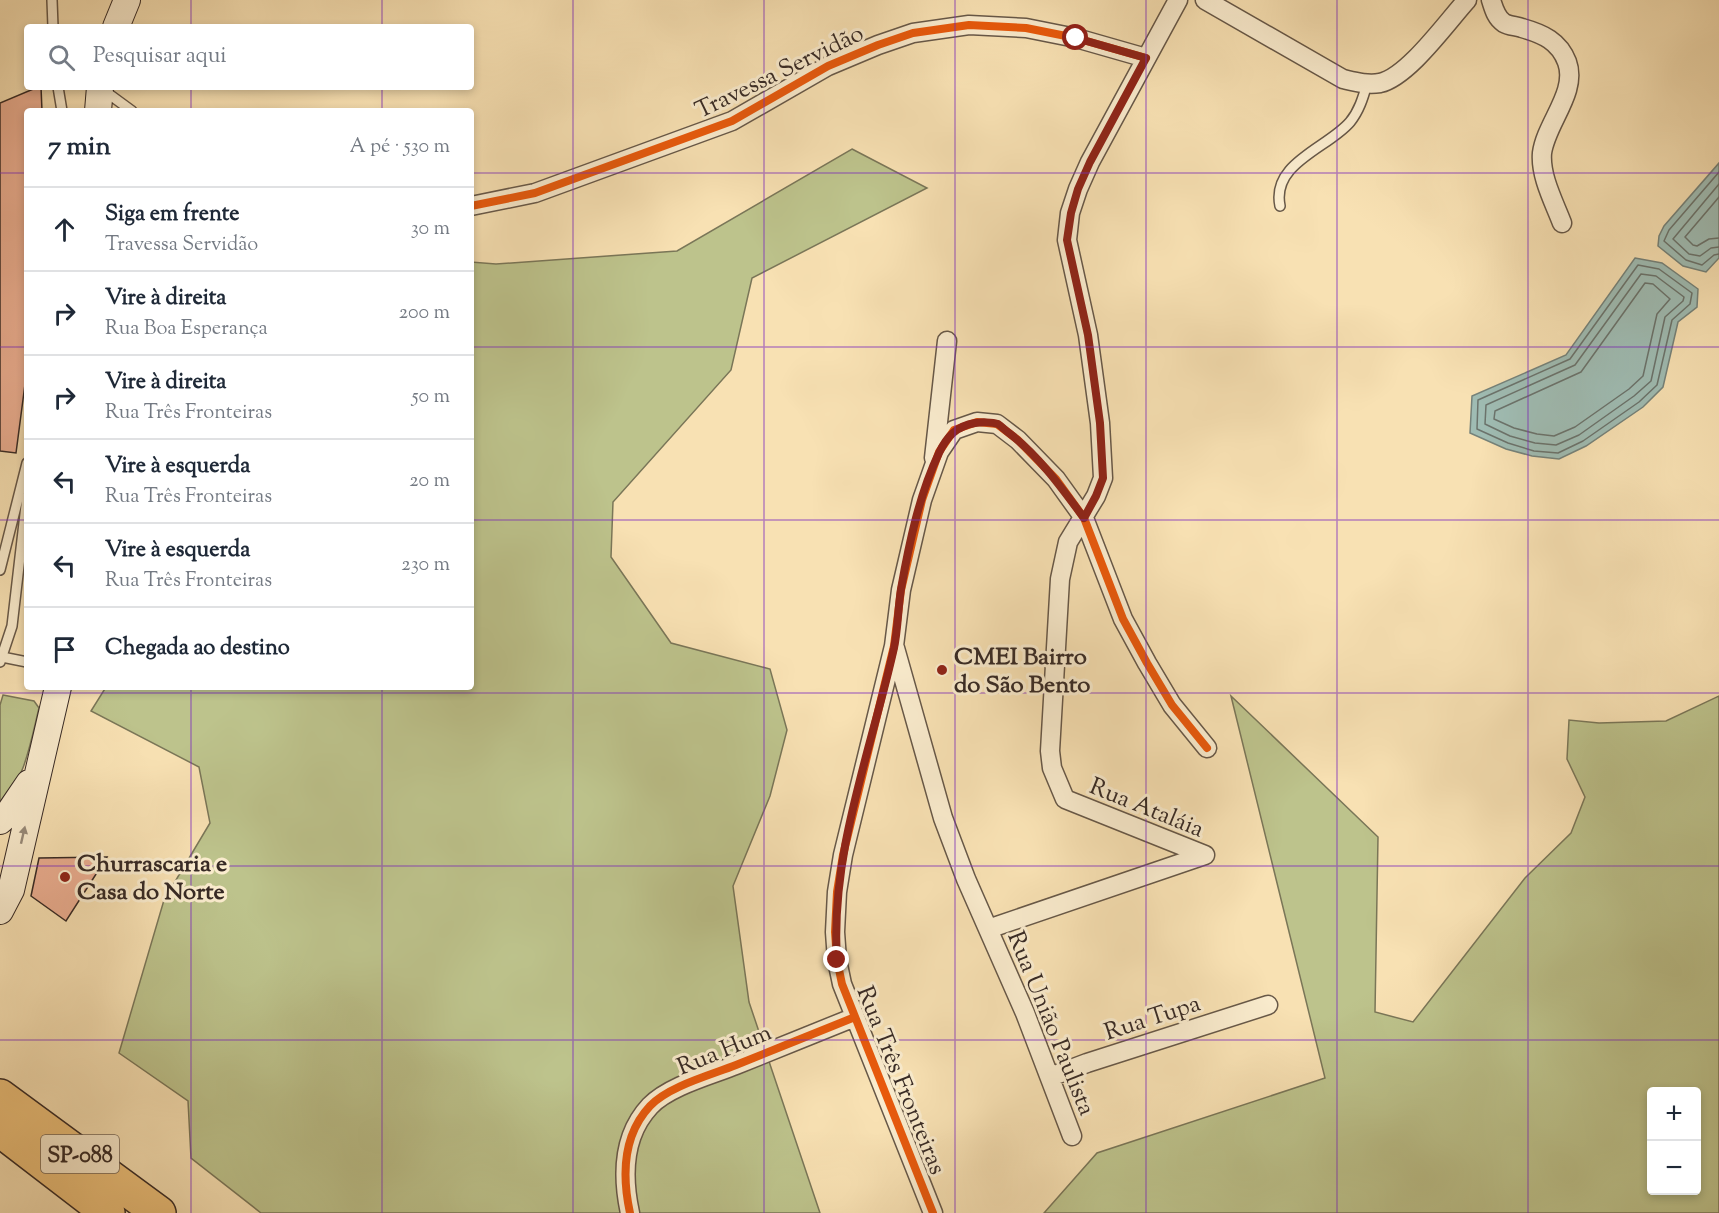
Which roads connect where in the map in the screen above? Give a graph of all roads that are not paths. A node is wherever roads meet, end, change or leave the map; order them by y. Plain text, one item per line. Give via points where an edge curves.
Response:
1 (52, 0) edge
2 (127, 0) edge
3 (1178, 0) edge
4 (1205, 0) edge
5 (1467, 0) edge
6 (1491, 0) edge
7 (53, 24) edge
8 (117, 24) edge
9 (1146, 58) junction
10 (1367, 84) junction
11 (58, 90) edge
12 (100, 90) edge
13 (104, 90) edge
14 (62, 108) edge
15 (98, 108) edge
16 (128, 108) edge
17 (474, 206) edge
18 (1280, 206) dead end
19 (1562, 223) dead end
20 (947, 340) dead end
21 (932, 471) junction
22 (24, 476) edge
23 (1084, 518) junction
24 (24, 523) edge
25 (0, 570) edge
26 (894, 646) junction
27 (1, 659) edge
28 (24, 662) edge
29 (57, 690) edge
30 (1207, 748) dead end
31 (37, 771) junction
32 (0, 821) edge
33 (0, 911) edge
34 (988, 929) junction
35 (1268, 1005) dead end
36 (855, 1017) junction
37 (1050, 1077) junction
38 (0, 1080) edge
39 (0, 1096) edge
40 (0, 1130) edge
41 (1072, 1136) dead end
42 (0, 1148) edge
43 (54, 1154) junction
44 (108, 1213) edge
45 (159, 1213) edge
46 (630, 1213) edge
47 (933, 1213) edge

1 - 7 lane
2 - 8 street
3 - 9 street
4 - 10 street via 1343,79
5 - 10 street via 1398,74
6 - 19 street via 1496,15 1505,23 1555,42 1568,64 1565,95 1544,142 1542,156 1547,184
9 - 17 street, Travessa Servidão via 1026,28 969,25 913,33 828,66 732,121 535,193
9 - 23 street via 1090,162 1069,222 1067,240 1088,335 1103,478
10 - 18 lane via 1360,108 1349,124 1284,177
11 - 14 lane
12 - 15 street
13 - 16 lane
20 - 21 street
21 - 23 street, Rua Três Fronteiras via 954,430 977,422 997,424 1056,479
21 - 26 street, Rua Três Fronteiras via 910,547
22 - 25 lane
23 - 30 street, Rua Três Fronteiras via 1123,619 1172,705
23 - 34 street, Rua Ataláia via 1068,542 1060,579 1052,768 1065,799 1205,855
24 - 27 lane via 12,626
26 - 34 street, Rua Três Fronteiras via 943,818
26 - 36 street, Rua Três Fronteiras via 837,892 837,960
27 - 28 lane
29 - 31 street
31 - 32 street
33 -> 31 street via 11,891
34 - 37 street, Rua União Paulista
35 - 37 street, Rua Tupa
36 - 46 street, Rua Hum via 687,1084 651,1105 632,1134 625,1160
36 - 47 street, Rua Três Fronteiras
37 - 41 street, Rua União Paulista
38 - 43 street
39 - 43 highway, SP-088
40 - 43 highway, SP-088
42 - 43 highway
43 - 44 highway, SP-088
43 - 45 highway, SP-088

